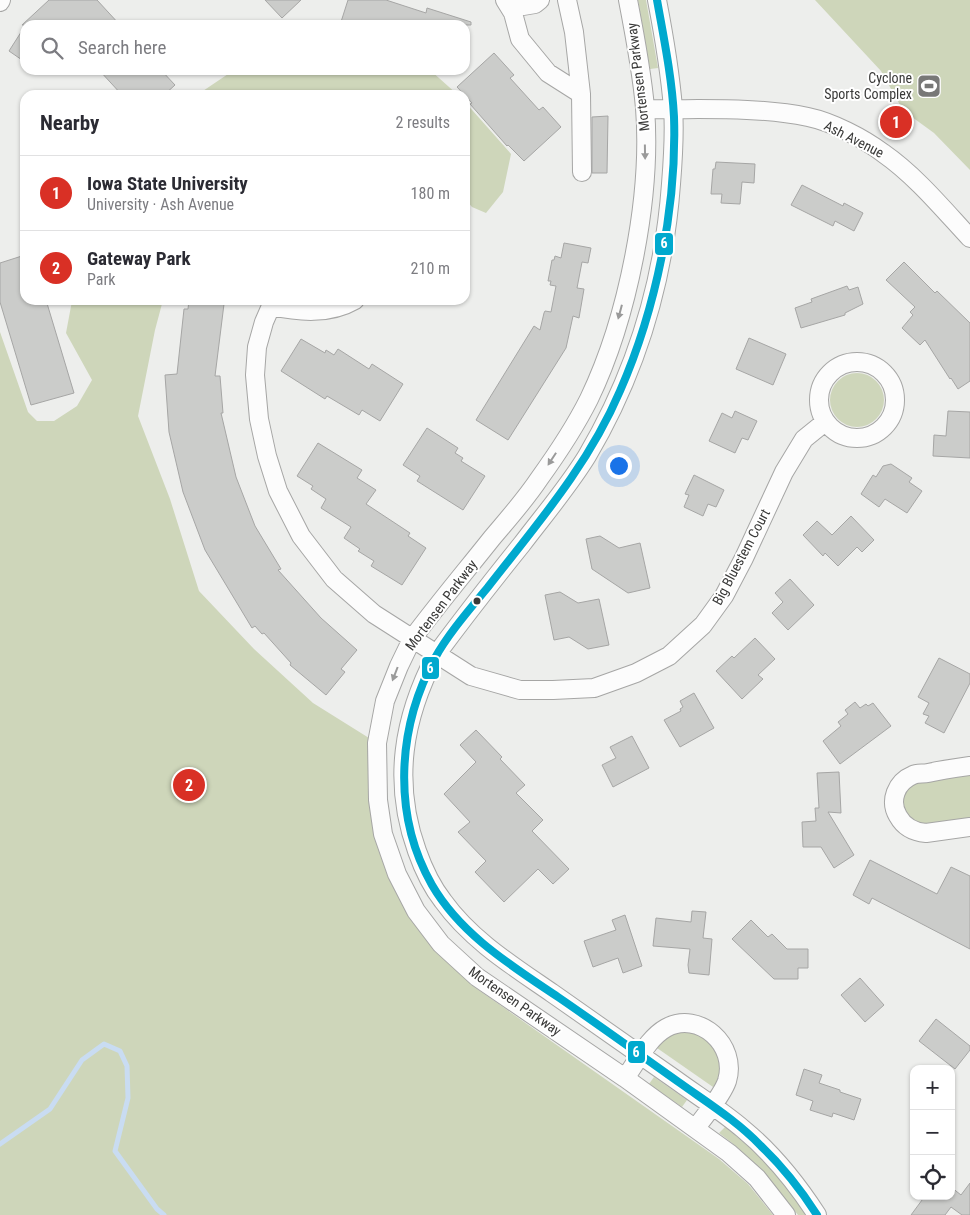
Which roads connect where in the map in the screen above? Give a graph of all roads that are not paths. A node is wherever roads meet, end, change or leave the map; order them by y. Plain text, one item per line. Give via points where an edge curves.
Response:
1 (540, 0) edge
2 (567, 0) edge
3 (628, 0) edge
4 (657, 0) edge
5 (517, 5) edge
6 (582, 94) junction
7 (645, 109) junction
8 (673, 110) junction
9 (582, 172) dead end
10 (970, 238) edge
11 (270, 305) edge
12 (276, 305) edge
13 (347, 305) edge
14 (825, 422) junction
15 (412, 639) junction
16 (436, 655) junction
17 (970, 766) edge
18 (970, 827) edge
19 (641, 1055) junction
20 (625, 1078) junction
21 (711, 1106) junction
22 (696, 1128) junction
23 (786, 1215) edge
24 (817, 1215) edge

1 - 5 street via 535,4
2 - 6 street
3 - 7 street, Mortensen Parkway
4 - 8 street, Mortensen Parkway
5 - 6 street via 520,39 548,73
6 - 9 street
7 - 8 street, Ash Avenue
7 -> 15 street, Mortensen Parkway via 646,160 635,252 611,344 589,399 538,480
8 - 10 street, Ash Avenue via 769,112 809,117 834,126 883,152 908,173
8 - 16 street, Mortensen Parkway via 673,160 663,254 649,314 613,409 561,493
11 - 15 street, Big Bluestem Court via 256,347 255,375 266,456 278,491 301,536 334,579 374,614
12 - 13 street via 290,310 328,310
14 - 14 street via 818,398 820,387 835,368 846,362 859,361 881,370 889,379 895,405 883,428 872,435 846,437
14 - 16 street, Big Bluestem Court via 804,439 784,472 724,596 703,625 669,656 636,674 594,688 520,690 471,676
15 - 16 street, Big Bluestem Court
15 -> 20 street, Mortensen Parkway via 385,701 377,743 378,800 384,834 397,874 416,911 441,944 477,977
16 - 19 street, Mortensen Parkway via 412,708 402,766 408,828 422,866 442,901 468,931 495,954
17 - 18 street via 913,775 899,787 893,807 904,824 919,833
19 - 20 street
19 - 21 street, Mortensen Parkway
19 - 21 street via 659,1033 677,1024 688,1022 709,1031 727,1051 729,1061 727,1081
20 - 22 street, Mortensen Parkway
21 - 22 street
21 - 24 street, Mortensen Parkway via 743,1129 773,1158
22 - 23 street, Mortensen Parkway via 758,1178

